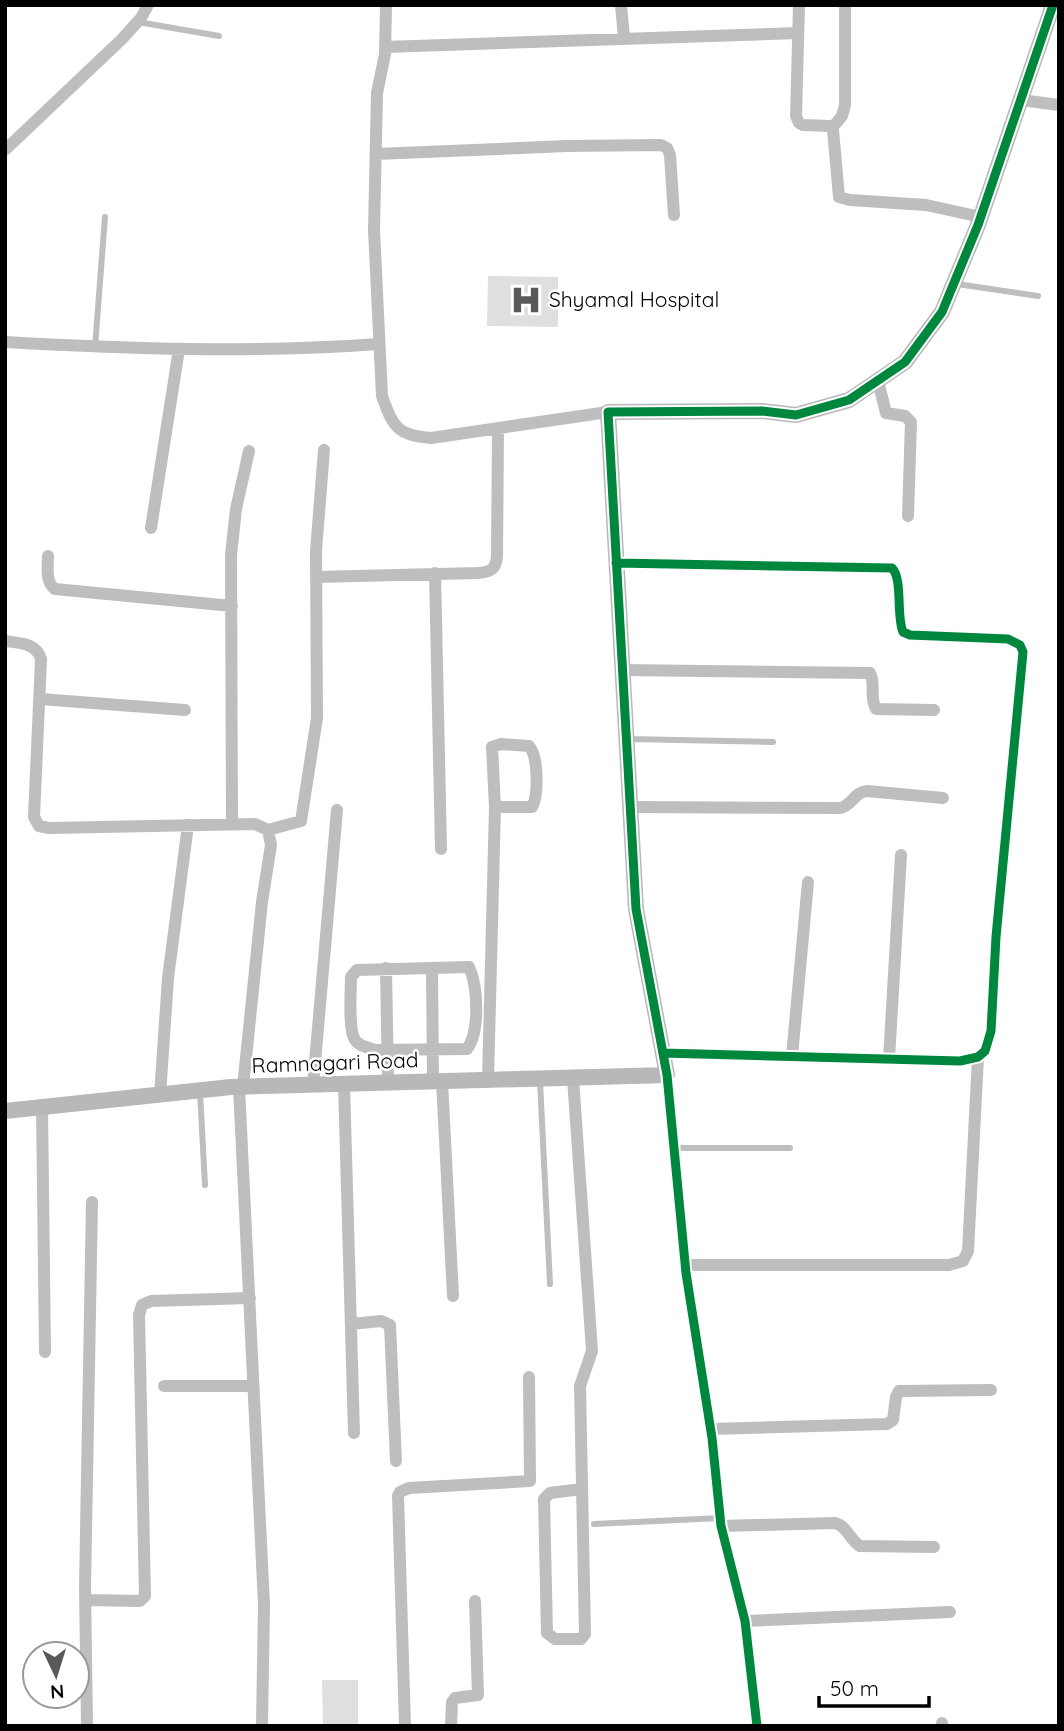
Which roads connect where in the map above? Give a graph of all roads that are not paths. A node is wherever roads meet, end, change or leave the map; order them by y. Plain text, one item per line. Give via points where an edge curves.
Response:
1 (148, 5) edge
2 (386, 5) edge
3 (621, 5) edge
4 (799, 5) edge
5 (845, 5) edge
6 (1053, 5) edge
7 (138, 22) junction
8 (798, 33) junction
9 (219, 36) dead end
10 (624, 38) junction
11 (385, 47) junction
12 (1021, 100) junction
13 (1059, 105) edge
14 (832, 128) junction
15 (5, 150) edge
16 (376, 153) junction
17 (674, 215) dead end
18 (105, 217) dead end
19 (981, 217) junction
20 (954, 284) junction
21 (1038, 296) dead end
22 (5, 342) edge
23 (378, 344) junction
24 (95, 347) junction
25 (179, 349) junction
26 (878, 381) junction
27 (608, 412) junction
28 (498, 428) junction
29 (324, 450) dead end
30 (248, 451) dead end
31 (908, 516) dead end
32 (151, 528) dead end
33 (48, 556) dead end
34 (616, 563) junction
35 (435, 573) junction
36 (316, 577) junction
37 (232, 606) junction
38 (5, 641) edge
39 (622, 670) junction
40 (40, 699) junction
41 (185, 710) dead end
42 (934, 710) dead end
43 (626, 739) junction
44 (773, 742) dead end
45 (943, 798) dead end
46 (495, 807) junction
47 (630, 807) junction
48 (337, 810) dead end
49 (232, 824) junction
50 (188, 825) junction
51 (268, 830) junction
52 (441, 849) dead end
53 (901, 855) dead end
54 (808, 882) dead end
55 (386, 968) junction
56 (432, 969) junction
57 (387, 1050) junction
58 (432, 1050) junction
59 (663, 1053) junction
60 (792, 1056) junction
61 (978, 1057) junction
62 (889, 1059) junction
63 (667, 1075) junction
64 (573, 1078) junction
65 (540, 1079) junction
66 (488, 1080) junction
67 (437, 1081) junction
68 (388, 1083) junction
69 (344, 1084) junction
70 (313, 1085) junction
71 (241, 1087) junction
72 (200, 1090) junction
73 (160, 1095) junction
74 (42, 1107) junction
75 (5, 1111) edge
76 (674, 1147) junction
77 (790, 1148) dead end
78 (205, 1185) dead end
79 (92, 1202) dead end
80 (685, 1265) junction
81 (550, 1284) dead end
82 (453, 1296) dead end
83 (250, 1298) junction
84 (351, 1324) junction
85 (45, 1352) dead end
86 (529, 1377) dead end
87 (164, 1386) dead end
88 (253, 1387) junction
89 (992, 1390) dead end
90 (711, 1429) junction
91 (354, 1433) dead end
92 (396, 1461) dead end
93 (581, 1489) junction
94 (720, 1522) junction
95 (594, 1524) dead end
96 (934, 1547) dead end
97 (86, 1600) junction
98 (475, 1601) dead end
99 (950, 1612) dead end
100 (745, 1621) junction
101 (87, 1726) edge
102 (262, 1726) edge
103 (405, 1726) edge
104 (451, 1726) edge
105 (757, 1726) edge

1 - 7 street
2 - 11 street
3 - 10 street
4 - 8 street
5 - 14 street via 844,112
6 - 12 street
7 - 9 lane
7 - 15 street
8 - 10 street
8 - 14 street via 797,119 803,125
10 - 11 street
11 - 16 street via 377,93
12 - 13 street
12 - 19 street
14 - 19 street via 841,199 926,205
16 - 17 street via 661,145 670,155
16 - 23 street via 373,230
18 - 24 lane
19 - 20 street
20 - 21 lane
20 - 26 street via 942,312 905,362
22 - 24 street
23 - 25 street
23 - 28 street via 382,396 390,419 408,436 431,438
24 - 25 street
25 - 32 street
26 - 27 street via 849,401 796,415
26 - 31 street via 884,410 909,418 912,427
27 - 28 street
27 - 34 street
28 - 35 street via 495,568 487,573
29 - 36 street
30 - 37 street via 232,545
33 - 37 street via 48,578 55,589
34 - 39 street
34 - 61 street via 892,568 897,575 903,632 1008,639 1020,645 1023,660 991,1031 985,1051
35 - 36 street
35 - 52 street
36 - 51 street via 317,718 302,817 299,823
37 - 49 street
38 - 40 street via 38,650
39 - 42 street via 870,673 876,709
39 - 43 street
40 - 41 street
40 - 50 street via 34,817 38,826
43 - 44 lane
43 - 47 street
45 - 47 street via 867,791 840,808
46 - 46 street via 532,807 536,800 536,757 529,746 492,747
46 - 66 street
47 - 59 street via 636,909
48 - 70 street
49 - 50 street
49 - 51 street via 255,824
50 - 73 street via 168,978
51 - 71 street via 271,845
53 - 62 street
54 - 60 street
55 - 56 street
55 - 57 street
55 - 57 street via 357,970 351,977 355,1041
56 - 58 street
56 - 58 street via 469,967 475,979 475,1032 467,1049
57 - 58 street
57 - 68 street
58 - 67 street
59 - 60 street
59 - 63 street
60 - 62 street
61 - 62 street via 960,1061
61 - 80 street via 968,1251 963,1261 949,1265
63 - 64 street, Ramnagari Road
63 - 76 street
64 - 65 street, Ramnagari Road
64 - 93 street via 592,1352 580,1386
65 - 66 street, Ramnagari Road
65 - 81 lane
66 - 67 street, Ramnagari Road
67 - 68 street, Ramnagari Road
67 - 82 street
68 - 69 street, Ramnagari Road
69 - 70 street, Ramnagari Road
69 - 84 street
70 - 71 street, Ramnagari Road
71 - 72 street, Ramnagari Road
71 - 83 street
72 - 73 street, Ramnagari Road
72 - 78 lane
73 - 74 street, Ramnagari Road
74 - 75 street, Ramnagari Road
74 - 85 street
76 - 77 lane
76 - 80 street
79 - 97 street
80 - 90 street
83 - 88 street
83 - 97 street via 151,1301 142,1306 145,1596 140,1601
84 - 91 street
84 - 92 street via 381,1321 390,1325
86 - 103 street via 530,1480 409,1488 398,1496
87 - 88 street
88 - 102 street via 264,1605
89 - 90 street via 902,1390 896,1397 893,1420 887,1424
90 - 94 street
93 - 93 street via 550,1493 544,1499 547,1633 555,1639 582,1639 585,1634
94 - 95 lane
94 - 96 street via 835,1523 860,1546
94 - 100 street
97 - 101 street
98 - 104 street via 478,1695 455,1698
99 - 100 street
100 - 105 street

